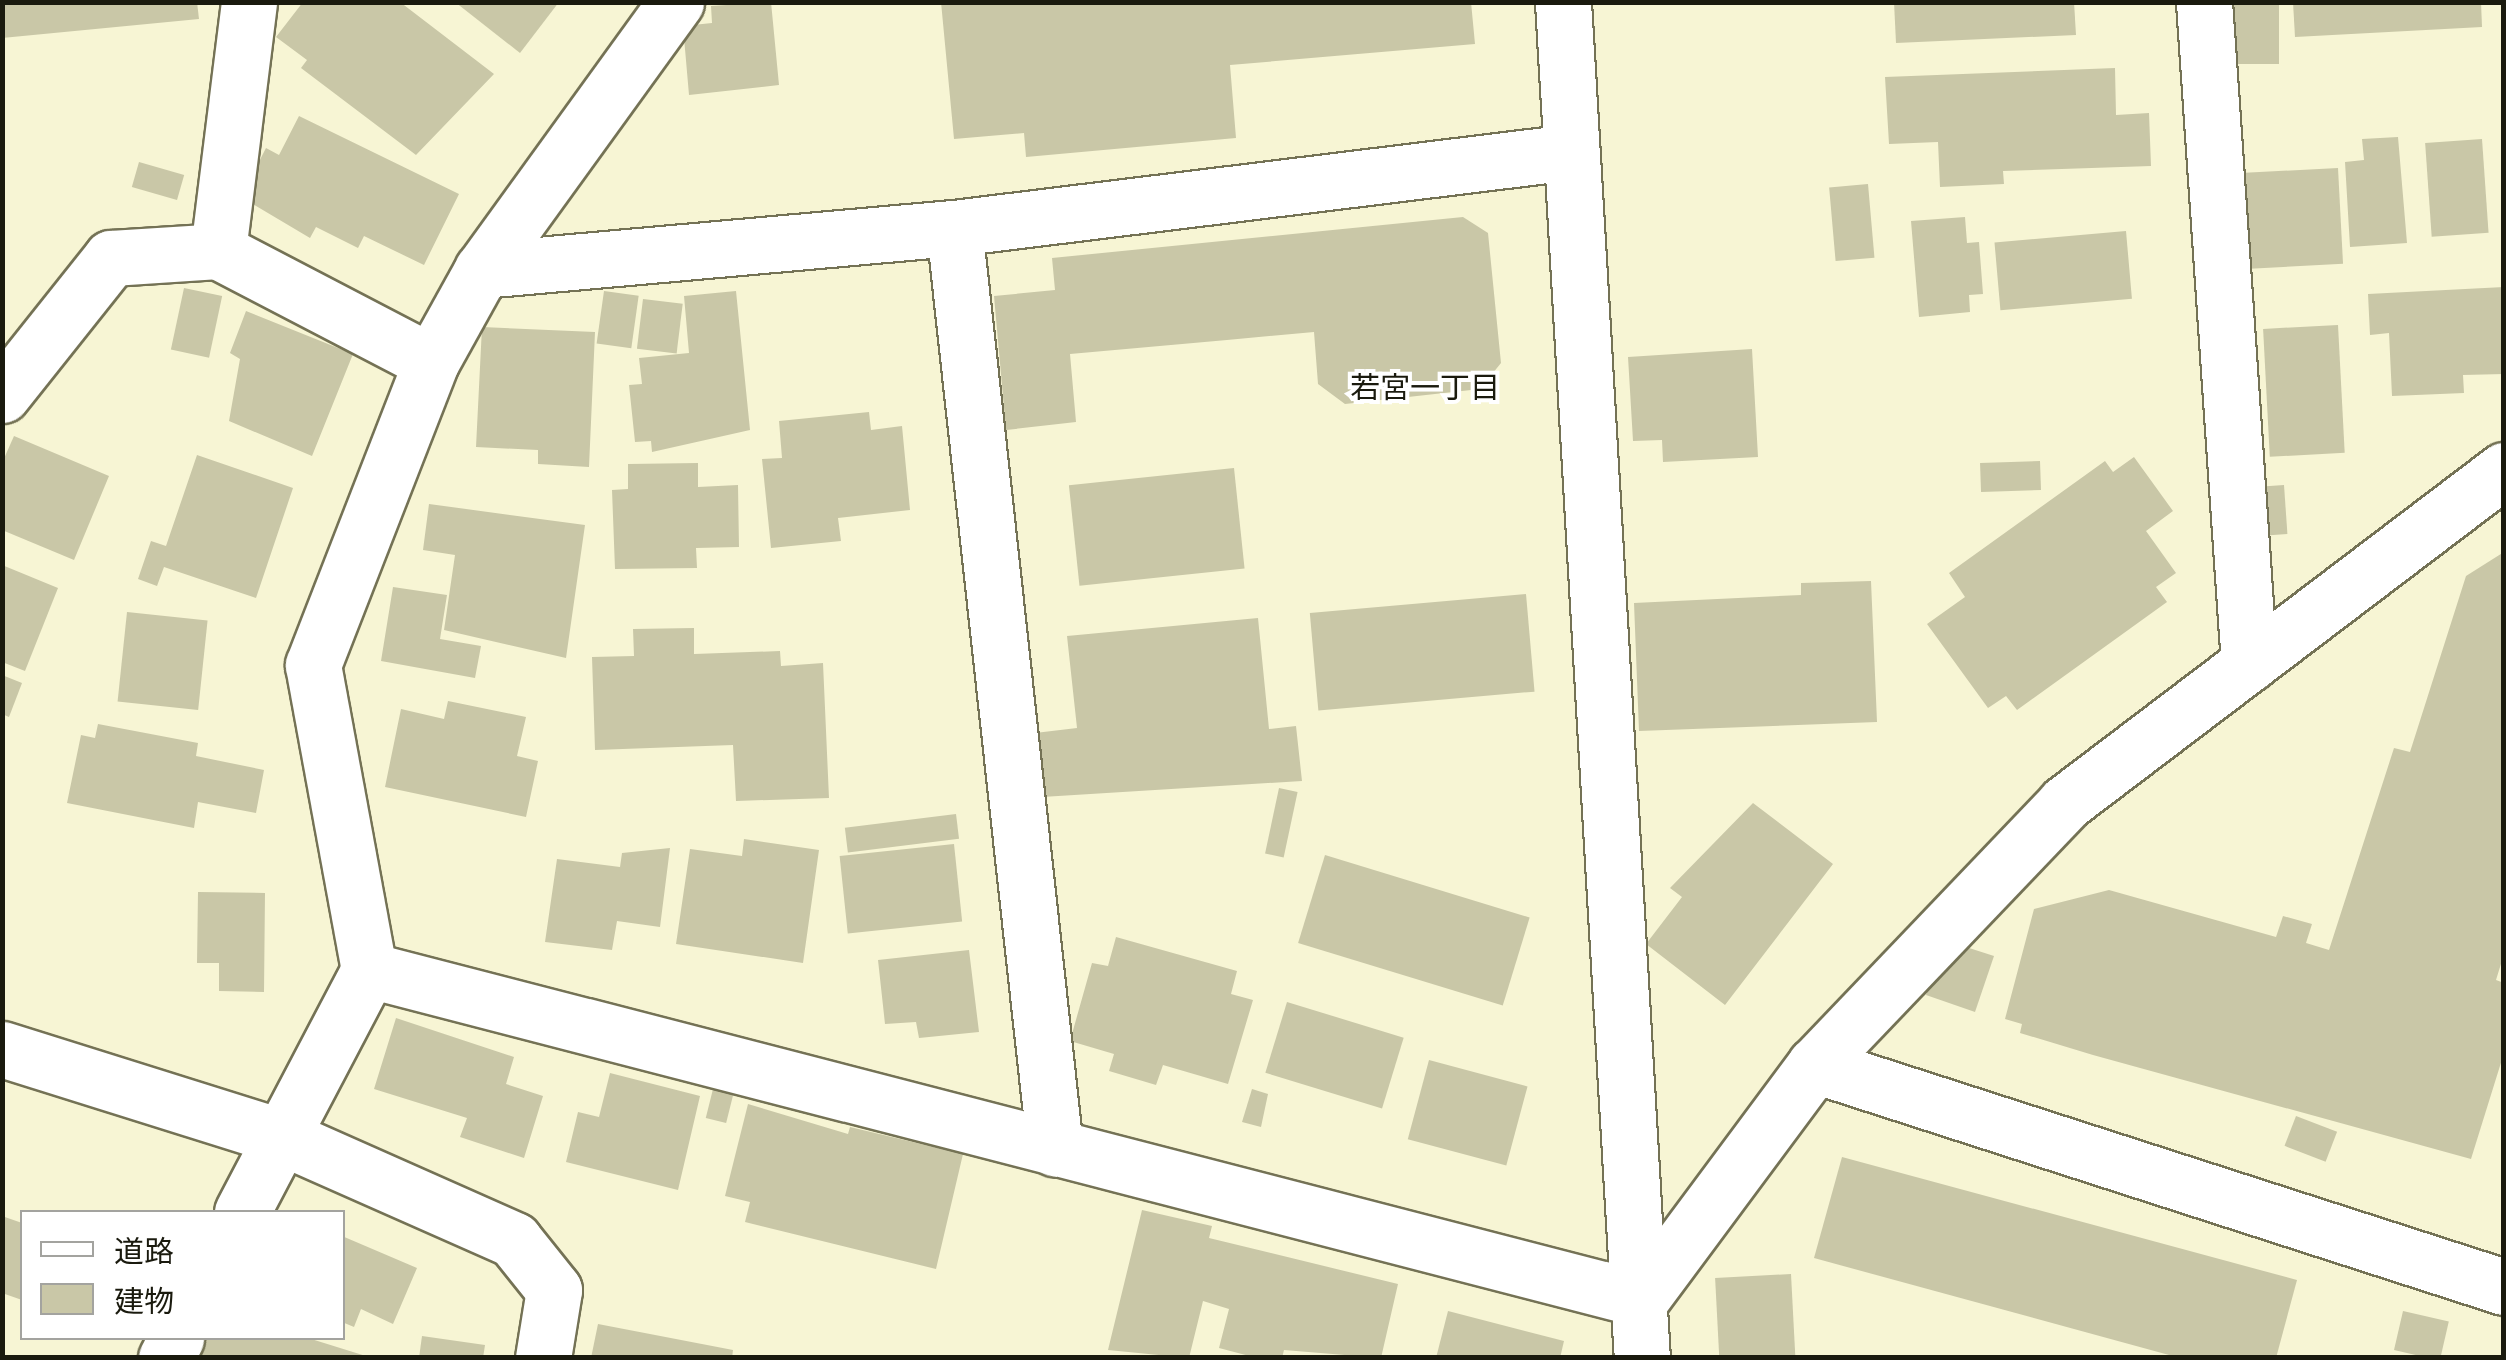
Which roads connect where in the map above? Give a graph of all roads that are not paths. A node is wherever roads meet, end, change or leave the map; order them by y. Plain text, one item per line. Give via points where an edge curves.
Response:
1 (248, 2) edge
2 (676, 2) edge
3 (1563, 2) edge
4 (2204, 2) edge
5 (1570, 152) junction
6 (954, 228) junction
7 (218, 250) junction
8 (482, 270) junction
9 (432, 362) junction
10 (2, 395) edge
11 (2504, 470) edge
12 (2250, 664) junction
13 (370, 970) junction
14 (2, 1049) edge
15 (1815, 1065) junction
16 (282, 1137) junction
17 (1055, 1148) junction
18 (243, 1210) edge
19 (2504, 1287) edge
20 (1642, 1299) junction
21 (542, 1358) edge
22 (1642, 1358) edge

1 - 7 street
2 - 8 street
3 - 5 street
4 - 12 street
5 - 6 street
5 - 20 street
6 - 8 street
6 - 17 street
7 - 9 street
7 - 10 street via 111,258
8 - 9 street
9 - 13 street via 312,665
11 - 12 street
12 - 15 street via 2066,803
13 - 16 street
13 - 17 street
14 - 16 street
15 - 19 street
15 - 20 street
16 - 18 street
16 - 21 street via 514,1240 554,1290
17 - 20 street
20 - 22 street

